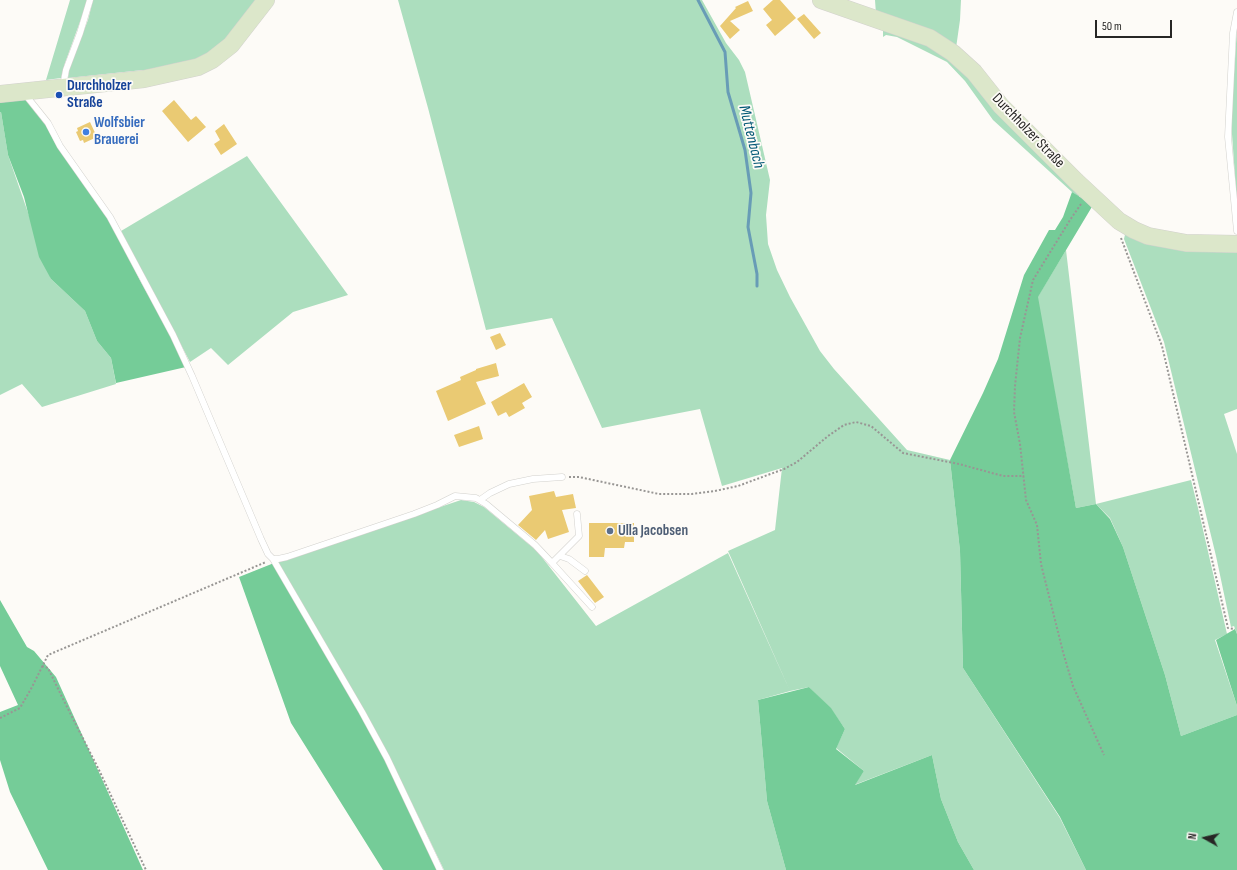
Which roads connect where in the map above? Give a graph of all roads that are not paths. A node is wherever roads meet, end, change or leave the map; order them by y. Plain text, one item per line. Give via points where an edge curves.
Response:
1 (90, 0) edge
2 (266, 0) edge
3 (821, 0) edge
4 (1237, 12) edge
5 (62, 88) junction
6 (23, 92) junction
7 (0, 94) edge
8 (1237, 231) edge
9 (1237, 244) edge
10 (562, 477) road end
11 (480, 500) junction
12 (577, 514) dead end
13 (560, 556) junction
14 (272, 559) junction
15 (552, 563) junction
16 (585, 570) dead end
17 (592, 607) dead end
18 (440, 870) edge

1 - 5 lane
2 - 5 main road via 231,45 198,67 144,79
3 - 9 main road, Durchholzer Straße via 930,38 953,53 974,72 1001,106 1089,193 1119,221 1134,230 1148,236 1186,243
4 - 8 lane via 1233,33 1228,137
5 - 6 main road
6 - 7 main road
6 - 14 lane via 48,123 60,146 110,217 173,335
10 - 11 lane via 509,484
11 - 14 lane via 455,496 414,514 287,557
11 - 15 lane via 535,545
12 - 13 lane via 579,536
13 - 15 lane
13 - 16 lane
14 - 18 lane via 366,718
15 - 17 lane

